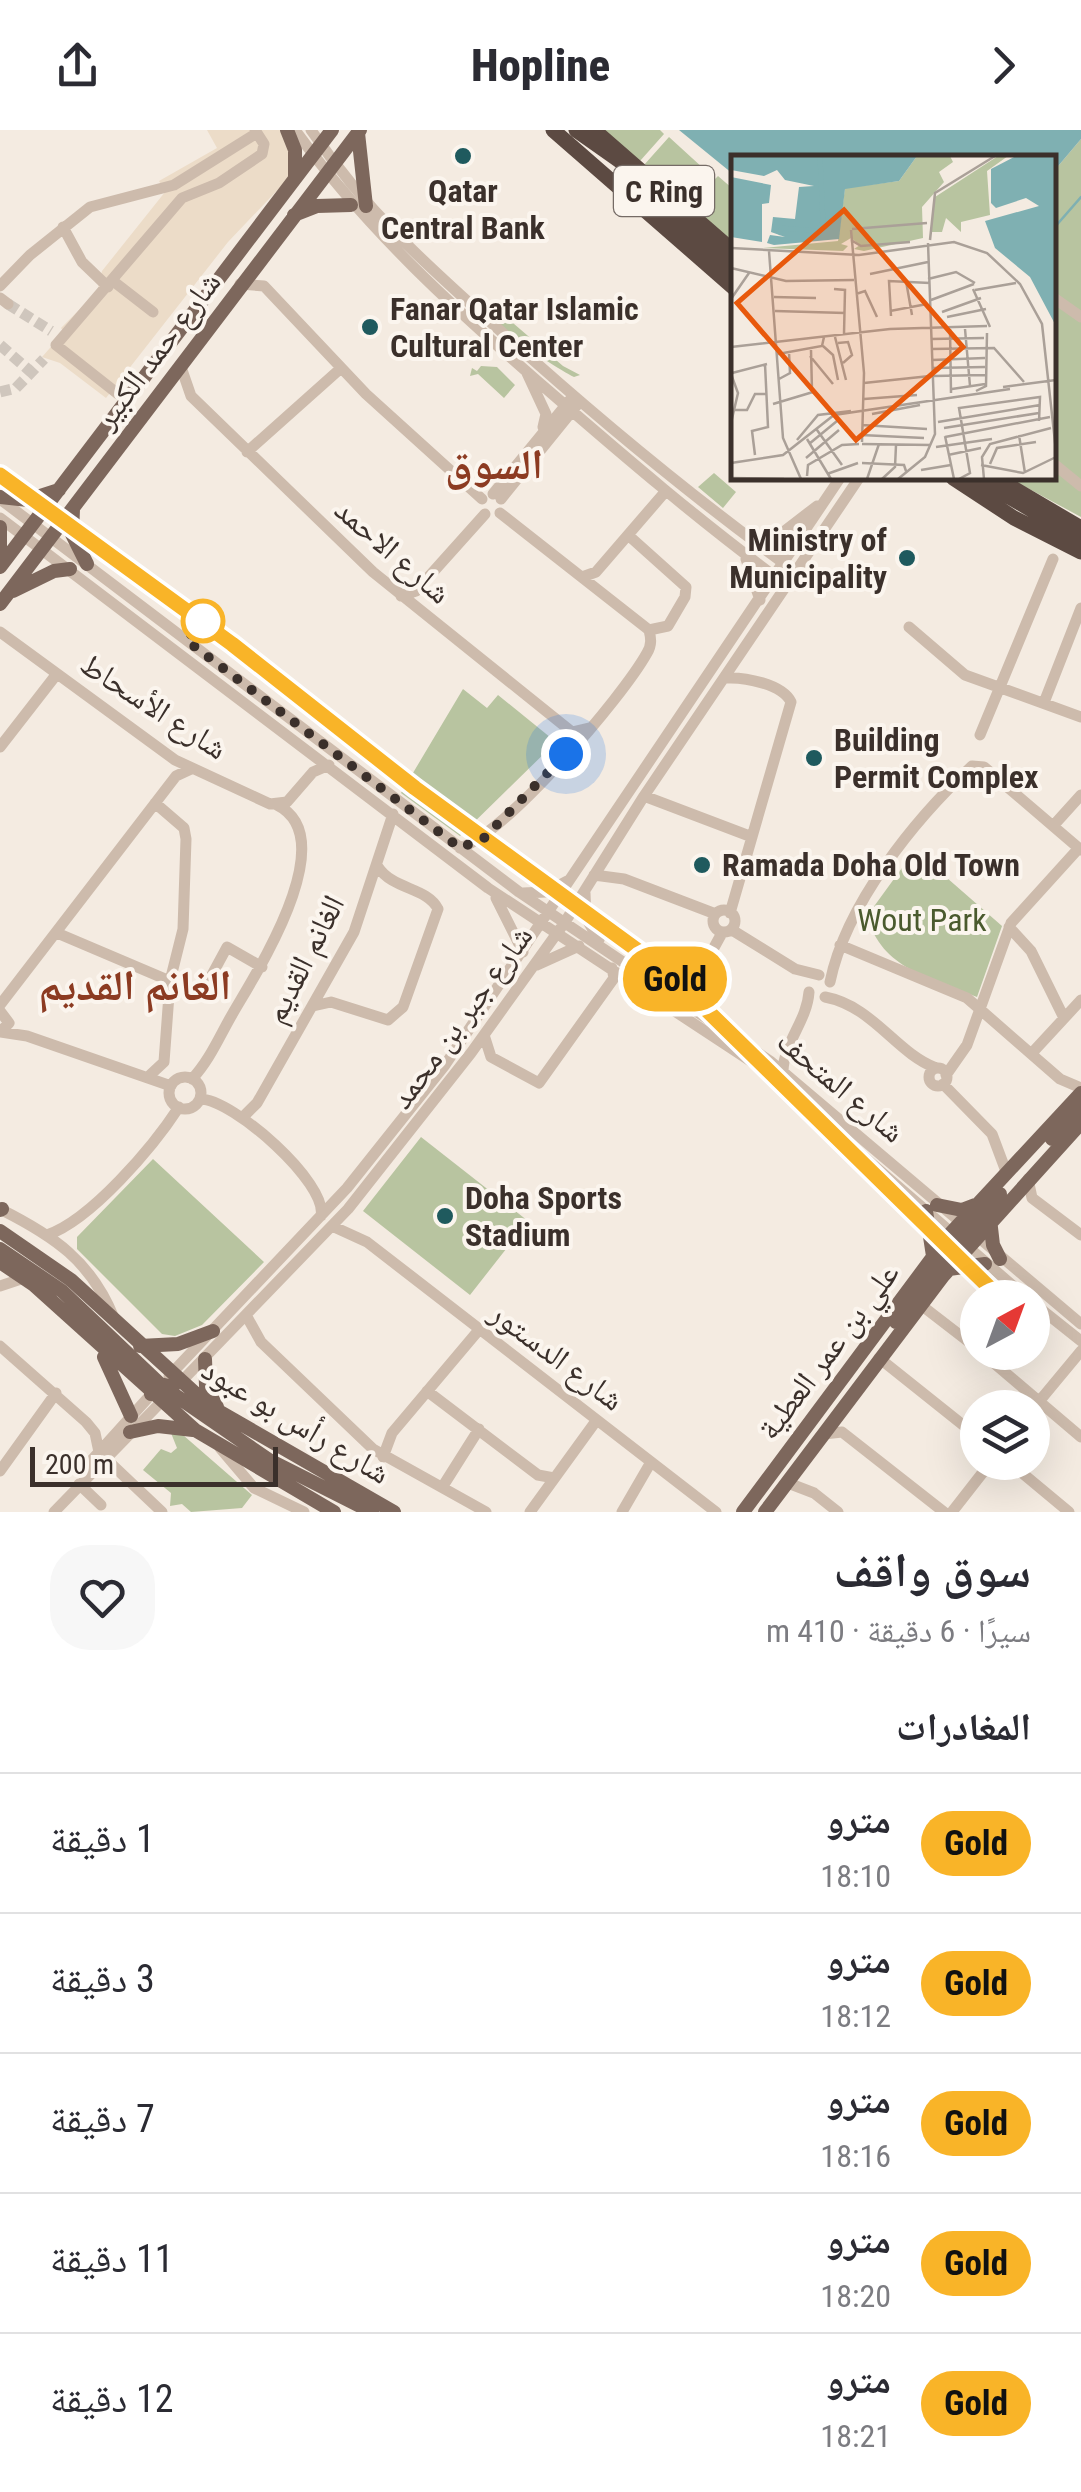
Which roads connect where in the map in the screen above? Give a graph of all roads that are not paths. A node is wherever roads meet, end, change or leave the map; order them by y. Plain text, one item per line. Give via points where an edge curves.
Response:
1 (288, 130) edge
2 (295, 130) edge
3 (311, 130) edge
4 (332, 130) edge
5 (554, 130) edge
6 (576, 130) edge
7 (594, 130) edge
8 (359, 131) edge
9 (256, 132) edge
10 (317, 149) junction
11 (330, 168) junction
12 (638, 168) junction
13 (294, 182) junction
14 (614, 183) junction
15 (174, 185) junction
16 (182, 198) junction
17 (358, 206) junction
18 (293, 215) junction
19 (62, 227) junction
20 (731, 249) edge
21 (731, 267) edge
22 (110, 284) junction
23 (240, 284) junction
24 (731, 285) edge
25 (0, 286) edge
26 (1056, 288) edge
27 (152, 312) dead end
28 (1076, 313) edge
29 (181, 367) junction
30 (340, 368) junction
31 (526, 371) junction
32 (161, 392) junction
33 (118, 394) dead end
34 (192, 396) junction
35 (573, 404) junction
36 (585, 422) junction
37 (562, 423) junction
38 (540, 434) junction
39 (247, 452) junction
40 (1056, 466) edge
41 (839, 480) edge
42 (858, 480) edge
43 (956, 480) edge
44 (980, 480) edge
45 (999, 480) edge
46 (1081, 486) edge
47 (60, 490) junction
48 (664, 492) junction
49 (492, 497) junction
50 (0, 498) edge
51 (824, 500) junction
52 (75, 504) junction
53 (500, 513) junction
54 (485, 514) junction
55 (0, 518) edge
56 (0, 527) edge
57 (1081, 528) edge
58 (28, 530) junction
59 (628, 535) junction
60 (1081, 540) edge
61 (46, 542) junction
62 (756, 544) junction
63 (740, 551) junction
64 (1081, 552) edge
65 (1054, 559) dead end
66 (784, 563) junction
67 (87, 564) junction
68 (0, 566) edge
69 (70, 569) junction
70 (596, 572) junction
71 (798, 573) junction
72 (582, 577) junction
73 (775, 577) junction
74 (788, 587) junction
75 (595, 588) junction
76 (416, 591) junction
77 (401, 596) junction
78 (4, 599) edge
79 (760, 600) junction
80 (414, 608) junction
81 (1081, 608) edge
82 (910, 627) dead end
83 (649, 630) junction
84 (0, 632) edge
85 (738, 660) junction
86 (56, 675) junction
87 (726, 678) junction
88 (746, 679) junction
89 (999, 687) junction
90 (1045, 700) junction
91 (1081, 717) edge
92 (589, 728) junction
93 (572, 732) junction
94 (980, 735) dead end
95 (0, 747) edge
96 (571, 749) junction
97 (175, 760) junction
98 (329, 765) junction
99 (191, 769) junction
100 (176, 776) junction
101 (1081, 794) edge
102 (644, 796) junction
103 (155, 803) junction
104 (282, 803) junction
105 (393, 814) junction
106 (1053, 826) junction
107 (752, 836) junction
108 (484, 838) junction
109 (460, 848) junction
110 (1080, 849) edge
111 (605, 858) junction
112 (478, 862) junction
113 (378, 867) junction
114 (594, 875) junction
115 (573, 877) junction
116 (624, 879) junction
117 (390, 883) junction
118 (372, 886) junction
119 (488, 888) junction
120 (586, 888) junction
121 (519, 892) junction
122 (730, 913) junction
123 (713, 914) junction
124 (547, 917) junction
125 (1009, 926) junction
126 (562, 927) junction
127 (727, 932) junction
128 (57, 933) junction
129 (840, 945) junction
130 (579, 946) junction
131 (604, 948) junction
132 (523, 952) junction
133 (262, 967) junction
134 (612, 968) junction
135 (530, 969) junction
136 (796, 969) junction
137 (696, 979) junction
138 (170, 981) junction
139 (825, 986) junction
140 (323, 989) junction
141 (808, 990) junction
142 (673, 992) junction
143 (201, 995) dead end
144 (1081, 1000) edge
145 (332, 1002) junction
146 (313, 1006) junction
147 (695, 1006) junction
148 (981, 1007) junction
149 (806, 1010) junction
150 (4, 1013) edge
151 (1064, 1018) junction
152 (0, 1032) edge
153 (484, 1034) junction
154 (28, 1036) junction
155 (786, 1052) junction
156 (1032, 1053) junction
157 (770, 1061) junction
158 (783, 1070) junction
159 (936, 1072) junction
160 (149, 1076) junction
161 (192, 1078) junction
162 (1060, 1079) junction
163 (171, 1086) junction
164 (1081, 1090) edge
165 (200, 1100) junction
166 (179, 1107) junction
167 (1075, 1107) edge
168 (242, 1118) junction
169 (1081, 1123) edge
170 (998, 1146) junction
171 (1024, 1155) junction
172 (1007, 1174) junction
173 (1028, 1179) junction
174 (314, 1184) junction
175 (347, 1188) junction
176 (980, 1201) junction
177 (931, 1208) junction
178 (1, 1209) edge
179 (348, 1209) junction
180 (322, 1216) junction
181 (990, 1219) junction
182 (71, 1226) junction
183 (332, 1226) junction
184 (0, 1231) edge
185 (48, 1235) junction
186 (1081, 1235) edge
187 (962, 1236) junction
188 (367, 1242) junction
189 (0, 1249) edge
190 (68, 1250) junction
191 (933, 1256) junction
192 (0, 1262) edge
193 (992, 1262) junction
194 (949, 1269) junction
195 (24, 1278) junction
196 (1010, 1280) edge
197 (0, 1286) edge
198 (921, 1305) junction
199 (246, 1316) junction
200 (1050, 1316) edge
201 (115, 1322) junction
202 (1081, 1324) edge
203 (213, 1331) junction
204 (478, 1331) junction
205 (960, 1334) edge
206 (1081, 1340) edge
207 (96, 1343) junction
208 (0, 1346) edge
209 (140, 1346) junction
210 (1081, 1351) edge
211 (879, 1358) junction
212 (204, 1359) junction
213 (998, 1370) edge
214 (864, 1379) junction
215 (165, 1388) junction
216 (1019, 1390) edge
217 (1048, 1390) edge
218 (427, 1391) junction
219 (56, 1392) junction
220 (224, 1416) junction
221 (1050, 1416) edge
222 (596, 1420) junction
223 (960, 1423) edge
224 (126, 1428) junction
225 (479, 1428) junction
226 (195, 1430) junction
227 (95, 1434) junction
228 (824, 1434) junction
229 (1081, 1437) edge
230 (220, 1448) junction
231 (102, 1455) junction
232 (383, 1457) junction
233 (651, 1462) junction
234 (0, 1471) edge
235 (554, 1478) junction
236 (977, 1480) edge
237 (1031, 1480) edge
238 (788, 1483) junction
239 (80, 1484) junction
240 (442, 1486) junction
241 (101, 1506) dead end
242 (53, 1511) edge
243 (162, 1512) edge
244 (304, 1512) edge
245 (334, 1512) edge
246 (372, 1512) edge
247 (394, 1512) edge
248 (486, 1512) edge
249 (530, 1512) edge
250 (622, 1512) edge
251 (716, 1512) edge
252 (743, 1512) edge
253 (765, 1512) edge
254 (838, 1512) edge
255 (944, 1512) edge
256 (952, 1512) edge
257 (1069, 1512) edge

1 - 13 main road
2 - 10 street
3 - 10 street
4 - 10 main road, شارع حمد الكبير
5 - 14 highway, C Ring
6 - 12 highway
7 - 12 highway, C Ring
8 - 11 main road, شارع حمد الكبير
8 - 17 main road
9 - 15 street
9 - 16 street via 262,154
10 - 11 street
10 - 13 main road, شارع حمد الكبير
11 - 17 street
11 - 18 main road, شارع حمد الكبير
12 - 20 highway, C Ring
13 - 47 main road, شارع حمد الكبير
14 - 21 highway via 648,195
14 - 24 highway, C Ring
15 - 16 street
15 - 19 street via 96,204
16 - 22 street
17 - 18 main road via 317,206
17 - 31 street via 390,248
17 - 35 street
18 - 23 main road, شارع حمد الكبير
19 - 22 street via 82,262
19 - 25 street
22 - 27 street
22 - 33 street via 56,346
23 - 29 main road, شارع حمد الكبير
23 - 30 street via 264,286
26 - 28 street
29 - 32 main road, شارع حمد الكبير
29 - 34 street, شارع الاحمد
30 - 39 street
30 - 49 street
31 - 35 street
31 - 38 street via 546,414
32 - 34 street
32 - 52 main road, شارع حمد الكبير
34 - 39 street, شارع الاحمد
35 - 36 street
35 - 37 street
35 - 38 street
35 - 62 street
36 - 37 street
36 - 48 street
37 - 49 street
38 - 49 street
39 - 77 street, شارع الاحمد
40 - 46 street
41 - 51 street, شارع جبر بن محمد
42 - 71 street, شارع جبر بن محمد
43 - 64 highway
44 - 60 highway
45 - 57 highway
47 - 50 main road via 20,501
47 - 58 main road, شارع حمد الكبير
48 - 59 street
48 - 63 street
49 - 53 street
49 - 54 street
50 - 58 street
51 - 62 street via 778,536
51 - 66 street, شارع جبر بن محمد
52 - 61 main road, شارع حمد الكبير
52 - 67 main road via 72,534
53 - 54 street
53 - 72 street
54 - 76 street
55 - 58 street
56 - 68 main road
58 - 61 street
58 - 68 main road, شارع حمد الكبير
59 - 70 street
59 - 83 street via 686,586 668,626
61 - 67 street
61 - 69 street
61 - 78 main road, شارع حمد الكبير
62 - 66 street
63 - 73 street
63 - 79 street via 756,576
65 - 89 street
66 - 71 street
66 - 73 street, شارع جبر بن محمد
67 - 109 street
69 - 78 main road
69 - 98 street
70 - 72 street
70 - 75 street
71 - 74 street, شارع جبر بن محمد
72 - 75 street
73 - 74 street
73 - 79 street, شارع جبر بن محمد
74 - 85 street, شارع جبر بن محمد
75 - 83 street
76 - 77 street
76 - 80 street
77 - 80 street, شارع الاحمد
79 - 115 street, شارع جبر بن محمد
80 - 93 street, شارع الاحمد
81 - 90 street
82 - 89 street via 959,672
83 - 92 street via 649,650
84 - 86 street, شارع الأسحاط
85 - 87 street, شارع جبر بن محمد
85 - 88 street
86 - 95 street
86 - 97 street, شارع الأسحاط
87 - 88 street
87 - 102 street, شارع جبر بن محمد
88 - 107 street via 788,695 790,706
89 - 90 street
89 - 94 street
90 - 91 street
92 - 93 street
92 - 96 street
93 - 96 street
96 - 108 street
97 - 99 street, شارع الأسحاط
97 - 100 street
98 - 104 street
98 - 105 street
99 - 100 street
99 - 104 street, شارع الأسحاط
100 - 103 street
101 - 106 street
102 - 107 street
102 - 111 street, شارع جبر بن محمد
103 - 128 street
103 - 138 street via 184,828 186,838 183,929
104 - 133 street via 297,822 300,843 289,911
105 - 113 street, الغانم القديم
105 - 119 street
106 - 110 street
106 - 129 street via 981,765 970,768 877,878
107 - 122 street
108 - 109 street
108 - 112 street
109 - 112 street
110 - 125 street
111 - 114 street, شارع جبر بن محمد
111 - 116 street
112 - 121 street
113 - 117 street
113 - 118 street, الغانم القديم
114 - 116 street
114 - 120 street, شارع جبر بن محمد
115 - 121 street via 546,892
115 - 124 street, شارع جبر بن محمد
116 - 123 street
117 - 118 street
117 - 145 street via 430,899 438,910 406,1000 386,1020
118 - 140 street, الغانم القديم
119 - 124 street
119 - 132 street
120 - 126 street, شارع جبر بن محمد
120 - 131 street via 586,920
121 - 124 street
122 - 123 street via 720,908
122 - 127 street
123 - 127 street
124 - 126 street
124 - 132 street, شارع جبر بن محمد
125 - 148 street
125 - 151 street via 1029,946
126 - 130 street, شارع المتحف
126 - 131 street, شارع المتحف
126 - 135 street, شارع جبر بن محمد
127 - 136 street
127 - 137 street
128 - 138 street
128 - 150 street
129 - 139 street
129 - 148 street
130 - 134 street, شارع المتحف
130 - 135 street
131 - 142 street, شارع المتحف
132 - 175 street, شارع جبر بن محمد via 445,1066
133 - 143 street via 227,947
133 - 161 street
134 - 153 street via 614,978 539,1082 491,1056
134 - 177 street, شارع المتحف via 761,1068
135 - 153 street, شارع جبر بن محمد
136 - 139 street
136 - 141 street
137 - 142 street
137 - 147 street
138 - 160 street via 164,1062
139 - 141 street
139 - 141 street via 810,979
139 - 149 street
139 - 159 street
140 - 145 street
140 - 146 street, الغانم القديم
141 - 149 street
142 - 147 street, شارع المتحف
144 - 151 street
145 - 146 street
146 - 168 street, الغانم القديم via 257,1104
147 - 157 street, شارع المتحف
148 - 156 street
148 - 159 street via 967,1045 954,1063
149 - 155 street
150 - 152 street
150 - 154 street
151 - 156 street
152 - 154 street
153 - 179 street, شارع جبر بن محمد
154 - 160 street
155 - 157 street
155 - 158 street
156 - 162 street
157 - 158 street, شارع المتحف
158 - 177 street, شارع المتحف
159 - 170 street
160 - 163 street
161 - 163 street
161 - 165 street
162 - 164 street
162 - 167 street
163 - 166 street
164 - 167 main road, علي بن عمر العطية
165 - 166 street
165 - 168 street
166 - 182 street
167 - 171 main road, علي بن عمر العطية
167 - 187 main road
168 - 174 street
169 - 173 main road, علي بن عمر العطية
170 - 171 street
170 - 172 street
171 - 172 main road, علي بن عمر العطية
172 - 176 main road, علي بن عمر العطية
173 - 181 main road, علي بن عمر العطية
173 - 186 street via 1032,1198
174 - 175 street
174 - 180 street
175 - 180 street, شارع جبر بن محمد
176 - 177 main road via 966,1210
176 - 187 main road, علي بن عمر العطية
177 - 187 street, شارع المتحف
177 - 191 main road
178 - 185 street
179 - 183 street, شارع جبر بن محمد
179 - 188 street, شارع الدستور
180 - 203 street, شارع جبر بن محمد
181 - 187 main road, علي بن عمر العطية
181 - 193 main road
182 - 185 street
182 - 190 street
183 - 188 street, شارع الدستور
183 - 199 street, شارع جبر بن محمد
184 - 201 main road via 40,1254
185 - 190 street
187 - 191 main road, علي بن عمر العطية
187 - 193 street, شارع المتحف
187 - 194 main road, علي بن عمر العطية
187 - 214 main road via 884,1339
188 - 204 street, شارع الدستور
189 - 215 main road via 62,1292
190 - 201 street via 98,1282
191 - 252 main road, علي بن عمر العطية
192 - 195 main road
193 - 194 main road
193 - 196 street, شارع المتحف
193 - 202 street, شارع المتحف
194 - 198 main road, علي بن عمر العطية
195 - 197 street
195 - 207 main road
198 - 205 street
198 - 211 main road, علي بن عمر العطية
199 - 212 street, شارع جبر بن محمد
199 - 232 street via 262,1342
200 - 206 street, شارع المتحف
201 - 209 main road
203 - 209 main road via 178,1344
203 - 215 street, شارع جبر بن محمد
204 - 218 street
204 - 222 street, شارع الدستور
207 - 215 main road
207 - 224 main road
208 - 219 street
209 - 215 main road
210 - 217 street
211 - 214 main road, علي بن عمر العطية
211 - 223 street
212 - 215 street, شارع جبر بن محمد
212 - 220 main road via 206,1386
213 - 216 street
214 - 228 main road, علي بن عمر العطية
215 - 220 main road, شارع رأس بو عبود
215 - 224 street
215 - 226 main road, شارع رأس بو عبود
215 - 246 main road via 241,1444
218 - 225 street
218 - 232 street via 392,1433
219 - 227 street
219 - 234 street
220 - 247 main road, شارع رأس بو عبود
221 - 229 street
222 - 233 street, شارع الدستور
222 - 235 street
224 - 226 main road
224 - 227 street
224 - 231 street
225 - 235 street via 538,1475
225 - 240 street
226 - 230 main road, شارع رأس بو عبود
227 - 231 street
228 - 238 main road, علي بن عمر العطية
228 - 255 street via 842,1432
230 - 244 street, شارع رأس بو عبود via 264,1502 285,1500
230 - 245 main road, شارع رأس بو عبود
231 - 239 street
231 - 242 street
231 - 243 street
232 - 240 street
233 - 250 street
233 - 251 street, شارع الدستور
235 - 249 street
236 - 256 street
237 - 257 street
238 - 253 main road, علي بن عمر العطية
238 - 254 street
239 - 241 street
239 - 242 street
240 - 248 street

